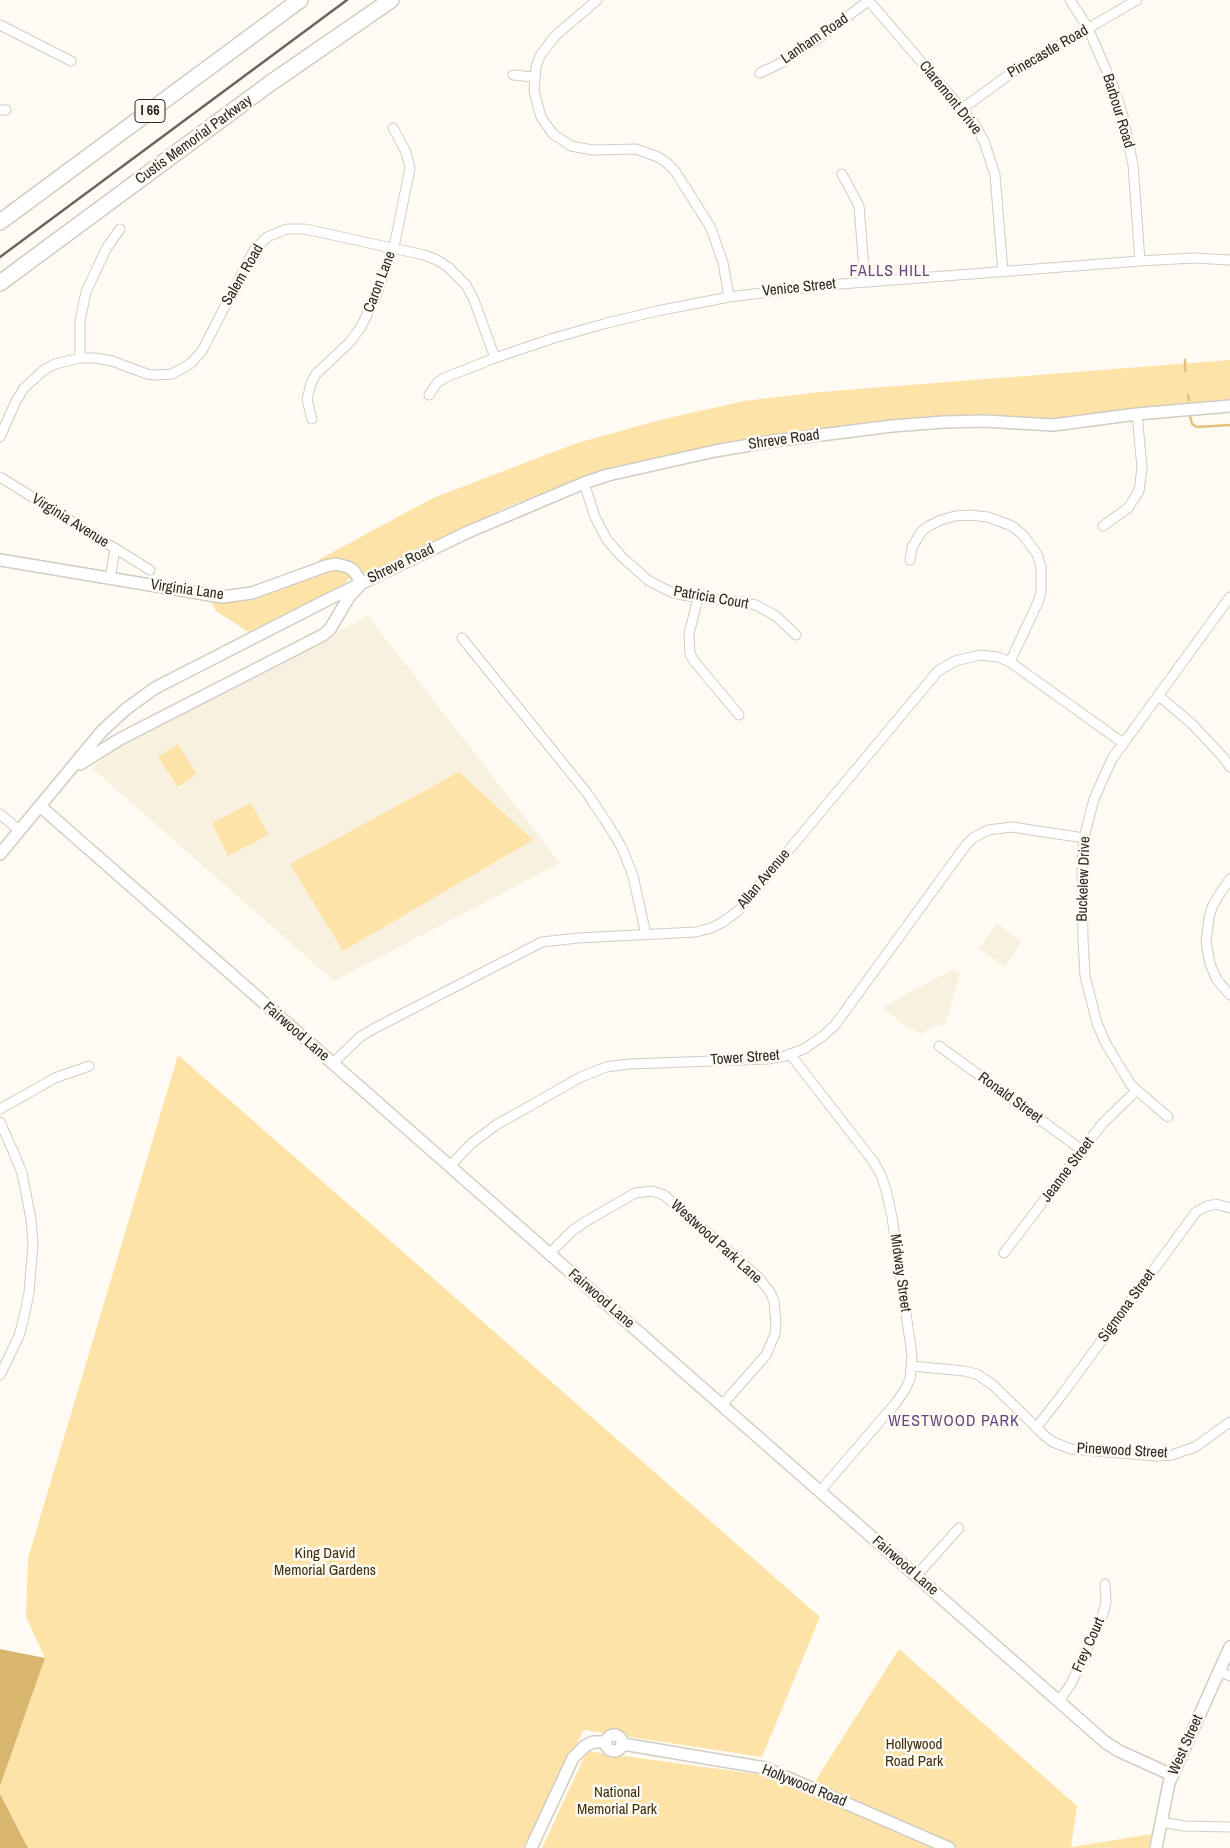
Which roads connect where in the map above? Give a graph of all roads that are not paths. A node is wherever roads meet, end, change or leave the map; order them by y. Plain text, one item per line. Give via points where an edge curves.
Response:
1 (300, 0) edge
2 (391, 0) edge
3 (597, 0) edge
4 (1070, 0) edge
5 (1137, 0) edge
6 (868, 1) edge
7 (0, 24) edge
8 (1088, 28) junction
9 (71, 61) dead end
10 (760, 73) dead end
11 (513, 76) dead end
12 (534, 77) junction
13 (962, 109) junction
14 (393, 128) dead end
15 (842, 174) dead end
16 (0, 222) edge
17 (120, 228) dead end
18 (392, 248) junction
19 (1230, 260) edge
20 (1140, 261) junction
21 (1003, 272) junction
22 (866, 282) junction
23 (0, 283) edge
24 (729, 297) junction
25 (80, 358) junction
26 (495, 358) junction
27 (429, 394) dead end
28 (1230, 406) edge
29 (1137, 414) junction
30 (312, 419) dead end
31 (0, 437) edge
32 (0, 477) edge
33 (584, 483) junction
34 (1103, 526) dead end
35 (115, 549) junction
36 (0, 560) edge
37 (910, 560) dead end
38 (150, 570) dead end
39 (110, 579) junction
40 (362, 583) junction
41 (1230, 597) edge
42 (698, 598) junction
43 (329, 599) junction
44 (338, 617) junction
45 (796, 635) dead end
46 (462, 638) dead end
47 (1010, 662) junction
48 (1159, 696) junction
49 (739, 715) dead end
50 (1123, 742) junction
51 (1230, 767) edge
52 (72, 768) junction
53 (40, 806) junction
54 (0, 814) edge
55 (20, 831) junction
56 (1084, 838) junction
57 (0, 854) edge
58 (1230, 879) edge
59 (646, 935) junction
60 (1230, 995) edge
61 (938, 1046) dead end
62 (790, 1054) junction
63 (332, 1063) junction
64 (88, 1066) dead end
65 (1136, 1091) junction
66 (0, 1109) edge
67 (1168, 1117) dead end
68 (0, 1122) edge
69 (1082, 1150) junction
70 (450, 1166) junction
71 (1230, 1208) edge
72 (1004, 1252) dead end
73 (549, 1254) junction
74 (912, 1366) junction
75 (0, 1375) edge
76 (722, 1405) junction
77 (1230, 1422) edge
78 (1036, 1428) junction
79 (820, 1491) junction
80 (959, 1528) dead end
81 (916, 1576) junction
82 (1105, 1584) dead end
83 (1230, 1647) edge
84 (1225, 1673) edge
85 (1059, 1702) junction
86 (1172, 1775) junction
87 (1161, 1822) junction
88 (1230, 1827) edge
89 (531, 1848) edge
90 (949, 1848) edge
91 (1156, 1848) edge

1 - 16 highway, I 66
2 - 23 highway, Custis Memorial Parkway via 272,82
3 - 12 street via 548,44 540,56
4 - 8 street, Barbour Road
5 - 8 street, Pinecastle Road
6 - 10 street, Lanham Road via 783,62
6 - 13 street, Claremont Drive
7 - 9 street
8 - 13 street, Pinecastle Road via 1014,71
8 - 20 street, Barbour Road via 1116,93 1129,140
11 - 12 street
12 - 24 street via 541,117 562,141 581,149 648,152 675,171 711,228 723,263
13 - 21 street, Claremont Drive via 984,140 995,175
14 - 18 street, Caron Lane via 406,152 410,168
15 - 22 street via 859,206
17 - 25 street via 106,249 86,292 80,321
18 - 25 street, Salem Road via 287,228 267,237 254,250 202,351 182,370 166,375 147,374 112,361
18 - 26 street, Salem Road via 437,260 458,276 474,300
18 - 30 street, Caron Lane via 377,294 361,327 311,382 307,400
19 - 20 street, Venice Street
20 - 21 street, Venice Street
21 - 22 street, Venice Street
22 - 24 street, Venice Street
24 - 26 street, Venice Street via 607,323
25 - 31 street, Salem Road via 55,364 32,379 16,402
26 - 27 street, Venice Street via 444,378
28 - 29 street, Shreve Road
29 - 33 street, Shreve Road via 1053,424 984,421 892,426 773,441 658,463
29 - 34 street via 1142,468 1139,491 1128,508
32 - 35 street, Virginia Avenue
33 - 40 street, Shreve Road via 468,532
33 - 42 street, Patricia Court via 595,517 616,551 661,588
35 - 38 street
35 - 39 street, Virginia Avenue
36 - 39 street, Virginia Lane
37 - 47 street via 912,547 922,531 955,516 988,517 1012,526 1023,535 1039,560 1041,592
39 - 40 street, Virginia Lane via 222,597 252,593 336,564 348,567
40 - 43 street, Shreve Road
40 - 44 street, Shreve Road via 349,597
41 - 48 street, Buckelew Drive
42 - 45 street, Patricia Court via 756,606 776,616
42 - 49 street via 689,634 690,654
43 - 44 street via 337,605
43 - 52 street, Shreve Road via 154,688 110,724
44 - 52 street, Shreve Road via 323,636 120,739
46 - 59 street via 587,793 609,826 634,876
47 - 50 street, Allan Avenue
47 - 59 street, Allan Avenue via 980,655 955,661 938,671 734,915 704,931
48 - 50 street, Buckelew Drive
48 - 51 street via 1191,724
50 - 56 street, Buckelew Drive via 1094,799
52 - 53 street, Shreve Road
53 - 55 street, Shreve Road
53 - 63 street, Fairwood Lane
54 - 55 street
55 - 57 street, Shreve Road
56 - 62 street, Tower Street via 1012,828 988,830 973,838 835,1025 815,1042
56 - 65 street, Buckelew Drive via 1083,938 1089,997 1105,1042
58 - 60 street via 1212,908 1206,942 1217,980
59 - 63 street, Allan Avenue via 555,939 534,946 372,1029
61 - 69 street, Ronald Street
62 - 70 street, Tower Street via 768,1059 606,1067 581,1077 496,1125 472,1143
62 - 74 street, Midway Street via 873,1160 881,1175 892,1217
63 - 70 street, Fairwood Lane
64 - 66 street via 55,1078
65 - 67 street, Buckelew Drive
65 - 69 street, Jeanne Street via 1102,1124
68 - 75 street via 22,1173 33,1244 30,1293 24,1317 19,1336
69 - 72 street, Jeanne Street
70 - 73 street, Fairwood Lane
71 - 78 street, Sigmona Street via 1216,1204 1196,1212
73 - 76 street, Fairwood Lane
73 - 76 street, Westwood Park Lane via 584,1222 635,1193 645,1190 664,1195 763,1283 774,1301 775,1334 766,1355
74 - 78 street, Pinewood Street via 977,1374 993,1385
74 - 79 street, Midway Street via 905,1390 895,1404
76 - 79 street, Fairwood Lane
77 - 78 street, Pinewood Street via 1195,1447 1172,1455 1156,1456 1072,1449 1053,1442
79 - 81 street, Fairwood Lane
80 - 81 street
81 - 85 street, Fairwood Lane
82 - 85 street, Frey Court via 1103,1614 1072,1684
83 - 84 street, West Street
84 - 86 street, West Street
85 - 86 street, Fairwood Lane via 1112,1747
86 - 87 street, West Street
87 - 88 street
87 - 91 street, West Street
89 - 90 street, Hollywood Road via 573,1758 584,1746 606,1742 611,1735 617,1735 623,1744 765,1768

